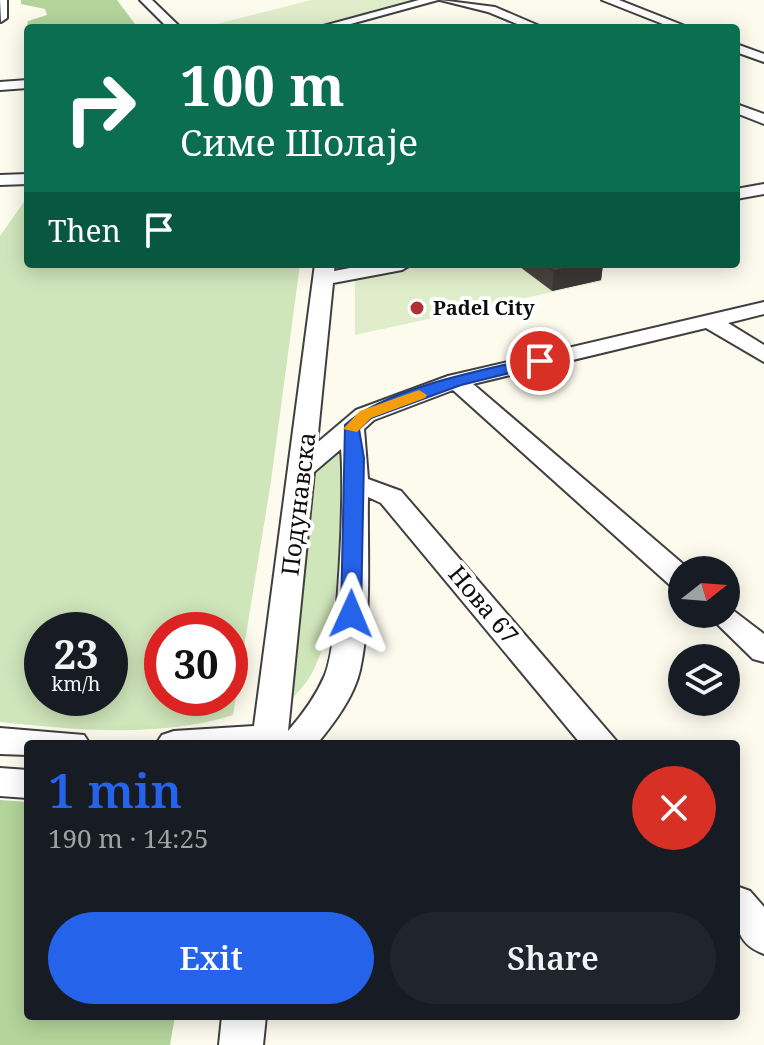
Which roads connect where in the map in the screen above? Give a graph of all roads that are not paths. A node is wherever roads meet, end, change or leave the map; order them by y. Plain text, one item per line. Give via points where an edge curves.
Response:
1 (1, 0) edge
2 (146, 0) edge
3 (432, 0) edge
4 (446, 0) edge
5 (608, 0) edge
6 (1, 18) edge
7 (171, 24) edge
8 (338, 24) edge
9 (527, 24) edge
10 (673, 24) edge
11 (740, 49) edge
12 (764, 58) edge
13 (24, 84) edge
14 (0, 86) edge
15 (740, 110) edge
16 (764, 119) edge
17 (740, 124) edge
18 (24, 179) edge
19 (0, 180) edge
20 (764, 189) edge
21 (740, 193) edge
22 (357, 268) edge
23 (324, 271) edge
24 (764, 308) edge
25 (709, 321) junction
26 (764, 355) edge
27 (456, 381) junction
28 (351, 428) junction
29 (304, 467) junction
30 (354, 483) junction
31 (668, 567) edge
32 (738, 628) edge
33 (764, 651) edge
34 (279, 740) edge
35 (282, 740) edge
36 (598, 740) edge
37 (0, 741) edge
38 (24, 742) edge
39 (0, 782) edge
40 (24, 784) edge
41 (740, 908) edge
42 (764, 936) edge
43 (244, 1020) edge
44 (241, 1045) edge

1 - 6 street
2 - 7 street
3 - 8 street
4 - 9 street via 491,9
5 - 10 street
11 - 12 street
13 - 14 street
15 - 16 street
16 - 17 street
18 - 19 street
20 - 21 street
22 - 23 street
23 - 29 street, Подунавска
24 - 25 street
25 - 26 street
25 - 27 street
27 - 28 street via 365,415
27 - 31 street
28 - 29 street
28 - 30 street
29 - 34 street, Подунавска
30 - 35 street via 351,614 343,672 322,714
30 - 36 street, Нова 67 via 391,497
32 - 33 street
37 - 38 street
39 - 40 street
41 - 42 street
43 - 44 street

